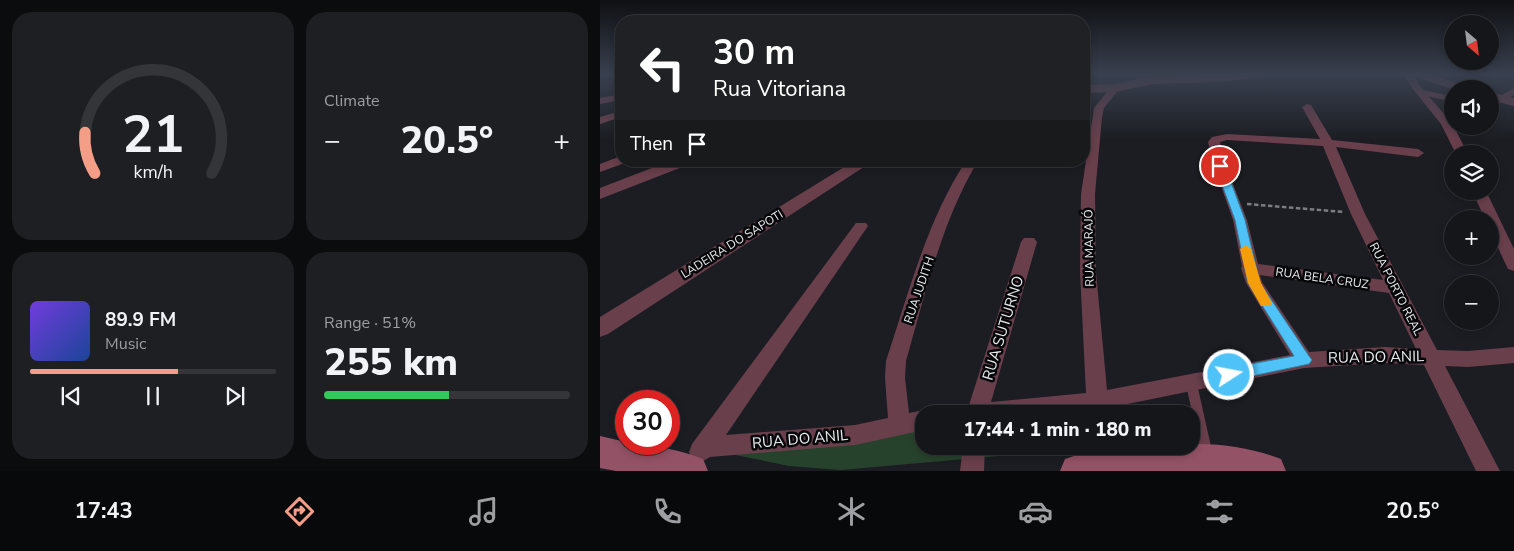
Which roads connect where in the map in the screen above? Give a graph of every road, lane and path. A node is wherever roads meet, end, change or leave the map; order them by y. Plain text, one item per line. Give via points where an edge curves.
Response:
1 (1109, 96) edge
2 (1424, 96) edge
3 (615, 98) edge
4 (1499, 98) edge
5 (600, 101) edge
6 (1514, 102) edge
7 (1307, 107) dead end
8 (615, 116) edge
9 (600, 121) edge
10 (1328, 143) junction
11 (1457, 145) edge
12 (1418, 153) dead end
13 (615, 162) edge
14 (670, 167) edge
15 (855, 167) edge
16 (968, 167) edge
17 (600, 168) edge
18 (600, 194) edge
19 (1483, 200) edge
20 (1235, 203) junction
21 (1358, 214) junction
22 (862, 226) dead end
23 (1029, 242) dead end
24 (1514, 265) edge
25 (1249, 268) junction
26 (1395, 288) junction
27 (600, 328) edge
28 (1514, 355) edge
29 (1431, 356) junction
30 (1304, 360) junction
31 (1191, 382) junction
32 (979, 405) edge
33 (1097, 405) edge
34 (1105, 405) edge
35 (915, 422) edge
36 (900, 426) junction
37 (600, 452) edge
38 (973, 455) edge
39 (1209, 461) junction
40 (694, 463) edge
41 (1097, 464) edge
42 (626, 465) edge
43 (972, 471) edge
44 (1269, 471) edge
45 (1488, 471) edge

1 - 33 street, RUA MARAJÓ via 1099,108 1088,194 1088,272
2 - 11 street via 1446,123
3 - 5 street
4 - 6 street
7 - 10 street, RUA PORTO REAL
8 - 9 street
10 - 12 street
10 - 20 street via 1216,139 1220,166
10 - 21 street, RUA PORTO REAL
13 - 17 street
14 - 18 street
15 - 27 street, LADEIRA DO SAPOTI
16 - 36 street, RUA JUDITH via 958,183 927,262 896,361
19 - 24 street
20 - 21 path
20 - 25 street
21 - 26 street, RUA PORTO REAL
22 - 40 street
23 - 32 street, RUA SUTURNO
25 - 26 street, RUA BELA CRUZ
25 - 30 street via 1262,298
26 - 29 street, RUA PORTO REAL
28 - 29 street, RUA DO ANIL via 1468,359
29 - 30 street, RUA DO ANIL
29 - 45 street, RUA PORTO REAL
30 - 31 street, RUA DO ANIL
31 - 34 street, RUA DO ANIL
31 - 39 lane
35 - 36 street, RUA DO ANIL
36 - 40 street, RUA DO ANIL
37 - 42 main road
38 - 43 street
39 - 41 main road
39 - 44 main road via 1256,466
40 - 42 main road

